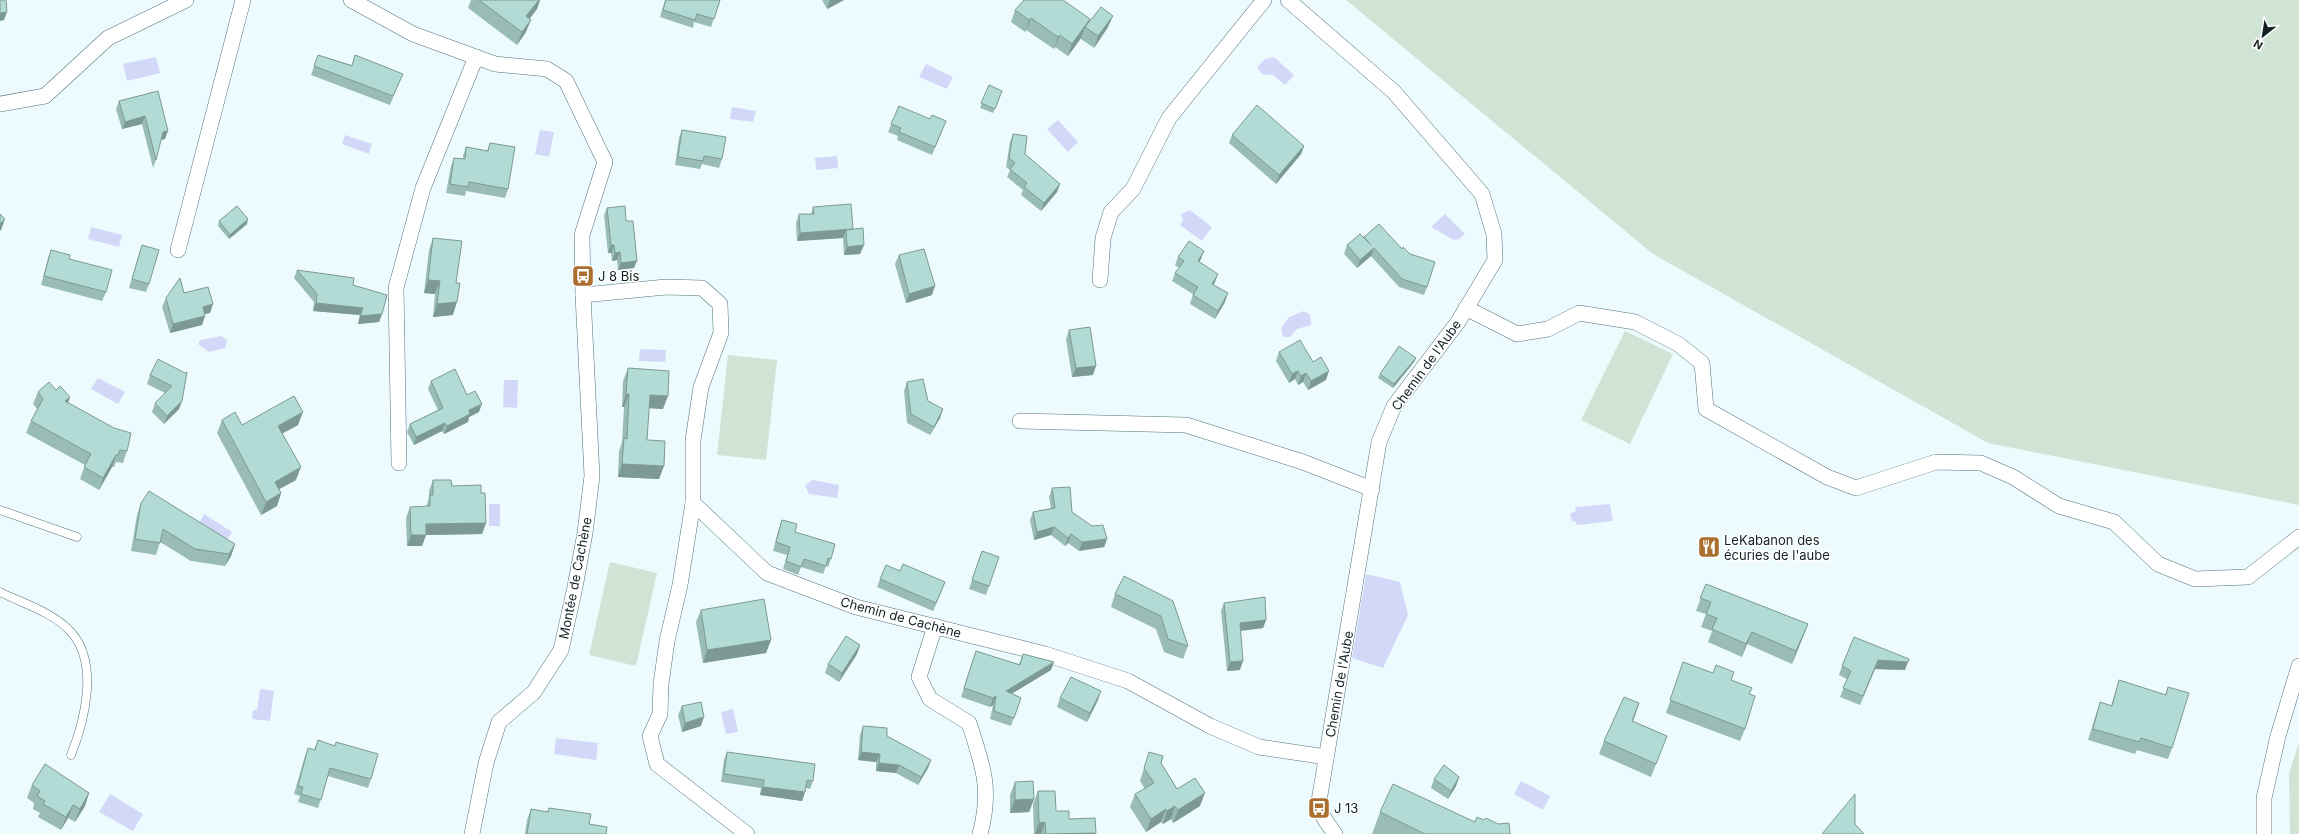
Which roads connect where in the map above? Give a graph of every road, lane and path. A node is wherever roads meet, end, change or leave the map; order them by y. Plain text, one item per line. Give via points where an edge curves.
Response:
1 (186, 0) edge
2 (243, 0) edge
3 (351, 0) edge
4 (1264, 0) edge
5 (1288, 0) edge
6 (476, 57) junction
7 (0, 104) edge
8 (178, 250) dead end
9 (1100, 280) dead end
10 (582, 295) junction
11 (1466, 308) junction
12 (1020, 421) dead end
13 (400, 463) dead end
14 (1372, 489) junction
15 (693, 503) junction
16 (0, 510) edge
17 (77, 537) dead end
18 (2299, 537) edge
19 (0, 592) edge
20 (936, 626) junction
21 (2299, 666) edge
22 (71, 755) dead end
23 (1326, 757) junction
24 (472, 834) edge
25 (747, 834) edge
26 (980, 834) edge
27 (1335, 834) edge
28 (2264, 834) edge

1 - 7 street via 108,38 45,96
2 - 8 street
3 - 6 street via 413,34
4 - 9 street via 1169,118 1133,189 1111,212 1103,238
5 - 11 street, Chemin de l'Aube via 1394,92 1482,194 1494,234 1495,260
6 - 10 street via 495,64 547,69 566,81 593,134 605,162 582,235
6 - 13 street via 422,188 396,288
10 - 15 street via 666,287 702,288 720,304 721,333 701,387 693,440
10 - 24 street, Montée de Cachène via 592,476 575,587 561,650 534,692 499,722 486,762
11 - 14 street, Chemin de l'Aube via 1394,406 1378,442
11 - 18 street via 1517,334 1548,329 1579,313 1635,322 1678,344 1702,363 1706,409 1827,477 1856,488 1936,462 1981,463 2013,477 2059,506 2114,522 2158,564 2195,579 2248,577
12 - 14 street via 1186,425 1303,462
14 - 23 street, Chemin de l'Aube
15 - 20 street, Chemin de Cachène via 767,573 856,607
15 - 25 street via 680,585 666,648 660,714 650,736 657,764
16 - 17 lane
19 - 22 lane via 57,622 69,630 81,646 88,682 81,729
20 - 23 street, Chemin de Cachène via 1045,654 1128,681 1210,726 1259,747
20 - 26 street via 919,677 930,699 969,723 984,771 986,810
21 - 28 street via 2278,736 2264,798
23 - 27 street, Chemin de l'Aube via 1319,808

